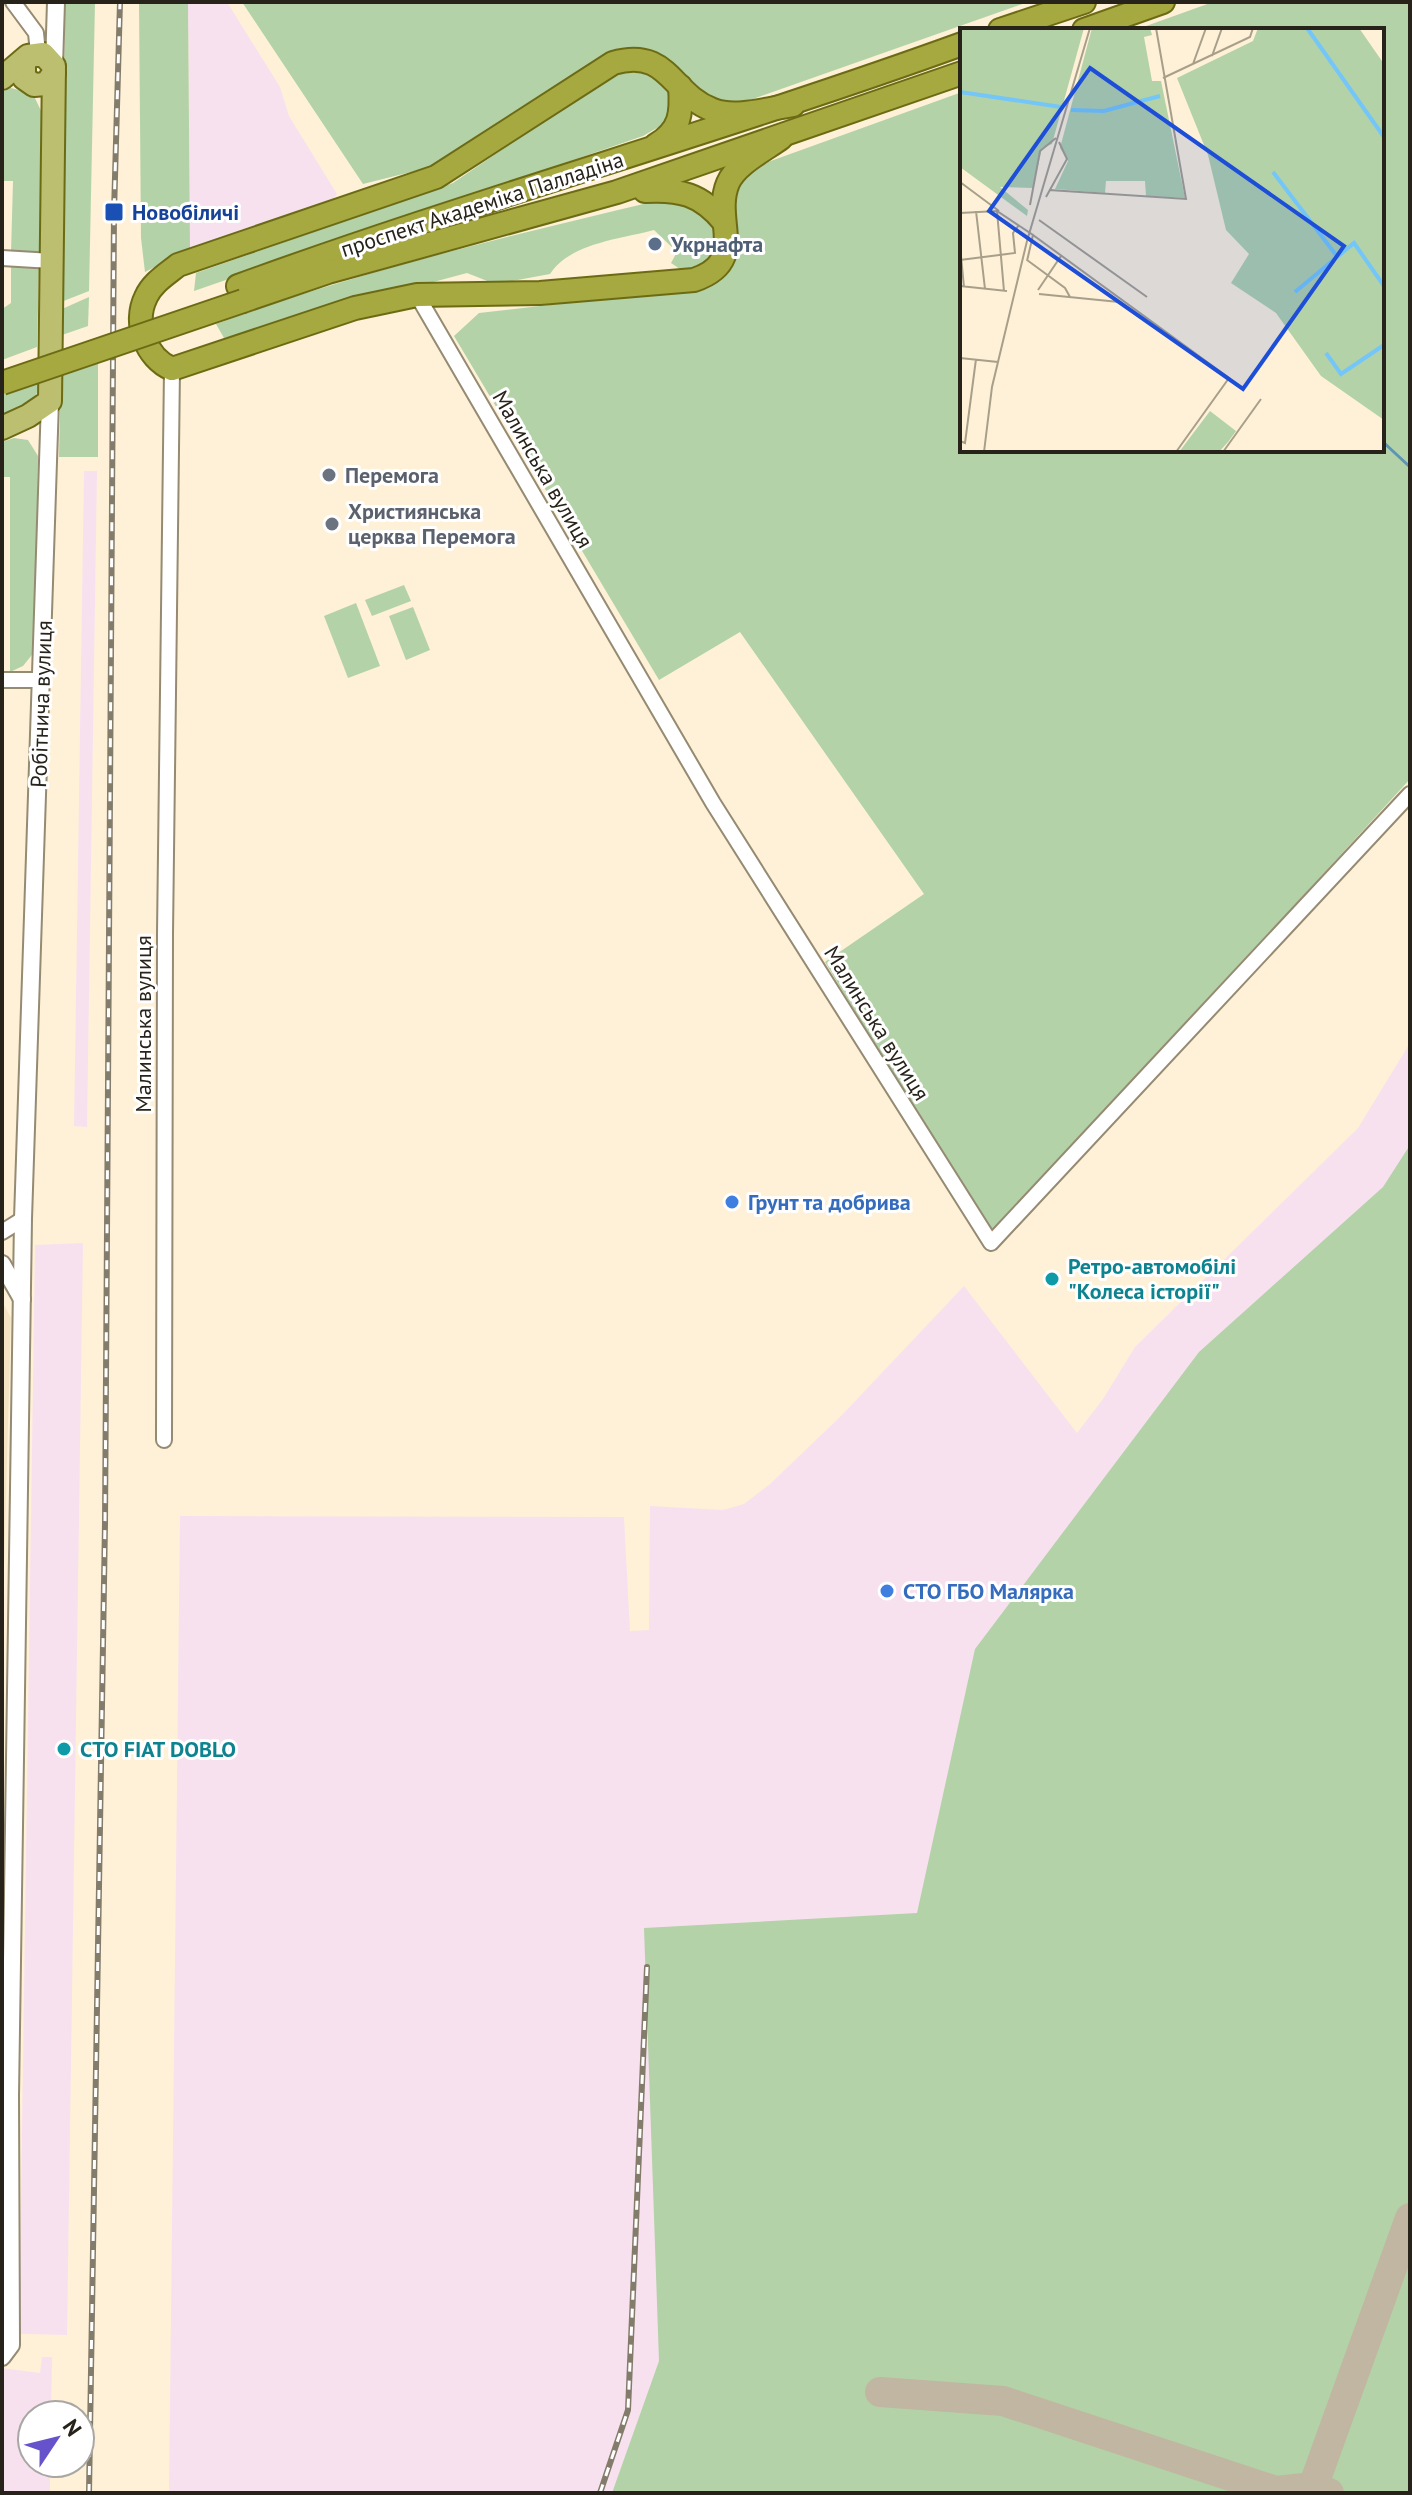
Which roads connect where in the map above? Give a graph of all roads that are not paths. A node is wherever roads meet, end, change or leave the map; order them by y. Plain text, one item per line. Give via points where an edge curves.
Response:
1 (13, 2) edge
2 (56, 2) edge
3 (1084, 2) edge
4 (1163, 2) edge
5 (1006, 28) edge
6 (1090, 28) edge
7 (960, 45) edge
8 (42, 63) junction
9 (960, 74) edge
10 (2, 78) edge
11 (32, 84) junction
12 (680, 86) junction
13 (793, 105) junction
14 (54, 108) junction
15 (781, 138) junction
16 (642, 154) junction
17 (617, 192) junction
18 (724, 222) junction
19 (2, 258) edge
20 (52, 261) junction
21 (240, 294) junction
22 (417, 295) junction
23 (2, 368) edge
24 (172, 369) junction
25 (2, 383) edge
26 (50, 401) junction
27 (9, 426) edge
28 (48, 435) junction
29 (2, 680) edge
30 (43, 680) junction
31 (1410, 794) edge
32 (23, 1219) junction
33 (2, 1232) edge
34 (2, 1264) edge
35 (23, 1300) junction
36 (164, 1440) dead end
37 (6, 2351) edge

1 - 8 street via 36,33
2 - 8 street via 56,27
3 - 5 highway
4 - 6 highway
7 - 13 highway, проспект Академіка Палладіна
8 - 10 main road
8 - 11 main road via 22,72
8 - 14 main road, Робітнича вулиця
9 - 15 highway, проспект Академіка Палладіна
10 - 11 main road
11 - 14 main road
12 - 13 highway via 697,101 728,113
12 - 16 highway via 682,115 676,128
12 - 24 highway via 642,59 613,63 436,177 178,265 145,297 141,317 142,336
13 - 16 highway, проспект Академіка Палладіна
14 - 20 main road, Робітнича вулиця
15 - 17 highway, проспект Академіка Палладіна
15 - 18 highway via 729,179
16 - 21 highway, проспект Академіка Палладіна via 409,225
17 - 18 highway via 689,193
17 - 21 highway, проспект Академіка Палладіна
18 - 22 highway via 725,255 710,275 694,280 540,293
19 - 20 street
20 - 26 main road, Робітнича вулиця
21 - 23 highway, проспект Академіка Палладіна
21 - 25 highway, проспект Академіка Палладіна, bridge
22 - 24 highway via 355,308
22 - 31 street, Малинська вулиця via 713,803 991,1243
24 - 36 street, Малинська вулиця
26 - 27 main road
26 - 28 street, Робітнича вулиця
27 - 28 street via 39,428
28 - 30 street, Робітнича вулиця
29 - 30 street
30 - 32 street, Робітнича вулиця
32 - 33 street
32 - 35 street, Робітнича вулиця
34 - 35 street
35 - 37 street, Робітнича вулиця

